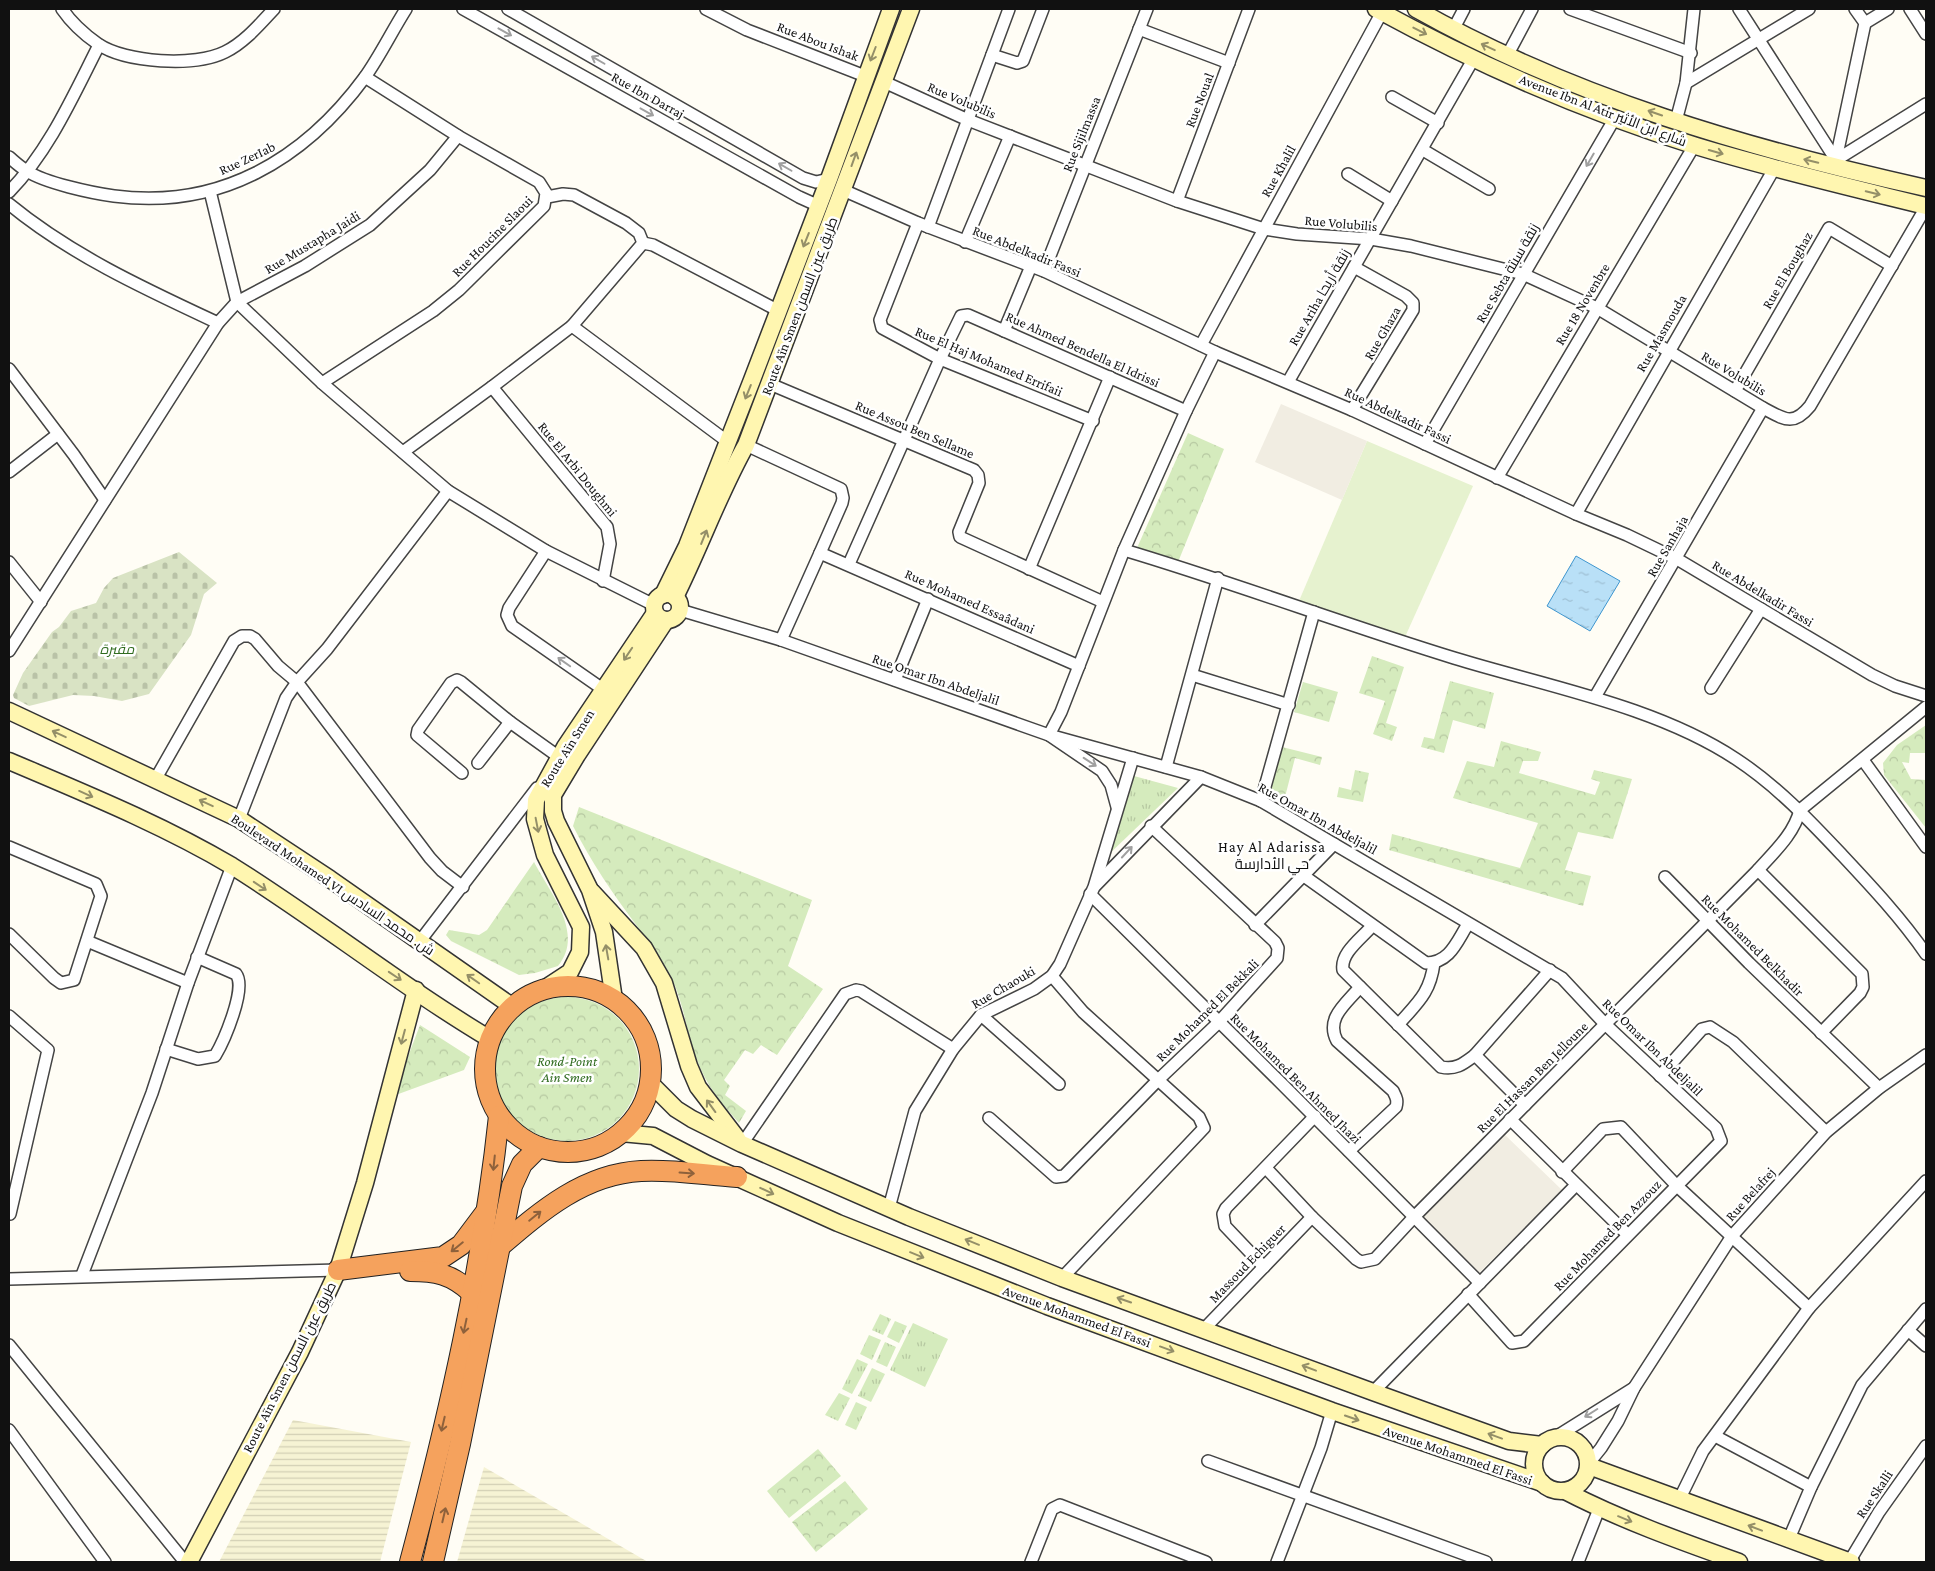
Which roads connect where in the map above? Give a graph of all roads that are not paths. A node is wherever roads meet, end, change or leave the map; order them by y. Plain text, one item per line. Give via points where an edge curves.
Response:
1 (62, 9) edge
2 (274, 9) edge
3 (406, 9) edge
4 (463, 9) edge
5 (508, 9) edge
6 (706, 9) edge
7 (891, 9) edge
8 (911, 9) edge
9 (1009, 9) edge
10 (1043, 9) edge
11 (1147, 9) edge
12 (1250, 9) edge
13 (1416, 9) edge
14 (1464, 9) edge
15 (1532, 9) edge
16 (1570, 9) edge
17 (1606, 9) edge
18 (1694, 9) edge
19 (1739, 9) edge
20 (1808, 9) edge
21 (1855, 9) edge
22 (1888, 9) edge
23 (1910, 9) edge
24 (1379, 10) edge
25 (1603, 20) junction
26 (1865, 23) junction
27 (1139, 29) junction
28 (1453, 30) junction
29 (1926, 34) edge
30 (1758, 39) junction
31 (99, 45) junction
32 (581, 50) junction
33 (1691, 53) junction
34 (992, 55) junction
35 (1507, 56) junction
36 (1474, 58) junction
37 (1229, 63) junction
38 (570, 68) junction
39 (865, 76) junction
40 (365, 77) junction
41 (882, 81) junction
42 (1686, 83) junction
43 (1392, 97) dead end
44 (1926, 104) edge
45 (1614, 118) junction
46 (968, 120) junction
47 (1676, 120) junction
48 (1438, 123) junction
49 (458, 136) junction
50 (1010, 136) junction
51 (746, 145) junction
52 (1694, 146) junction
53 (1422, 150) junction
54 (9, 157) edge
55 (737, 162) junction
56 (1835, 163) junction
57 (1085, 165) junction
58 (1774, 169) junction
59 (28, 172) junction
60 (1348, 174) dead end
61 (830, 179) junction
62 (1926, 188) edge
63 (1489, 189) dead end
64 (843, 190) junction
65 (210, 191) junction
66 (9, 192) edge
67 (546, 197) junction
68 (1177, 201) junction
69 (1392, 201) junction
70 (9, 204) edge
71 (819, 206) junction
72 (1926, 207) edge
73 (923, 225) junction
74 (1264, 229) junction
75 (1370, 239) junction
76 (965, 242) junction
77 (641, 244) junction
78 (1031, 266) junction
79 (1892, 266) junction
80 (1354, 267) junction
81 (1044, 272) junction
82 (1523, 274) junction
83 (237, 302) junction
84 (1597, 308) junction
85 (779, 311) junction
86 (218, 323) junction
87 (572, 326) junction
88 (1004, 331) junction
89 (1201, 345) junction
90 (1668, 351) junction
91 (1215, 352) junction
92 (940, 359) junction
93 (9, 369) edge
94 (1110, 377) junction
95 (1288, 382) junction
96 (322, 383) junction
97 (770, 384) junction
98 (492, 387) junction
99 (1735, 391) junction
100 (1763, 408) junction
101 (1352, 410) junction
102 (1186, 411) junction
103 (1092, 421) junction
104 (58, 434) junction
105 (903, 440) junction
106 (728, 442) junction
107 (746, 444) junction
108 (1425, 444) junction
109 (402, 452) junction
110 (9, 472) edge
111 (1497, 478) junction
112 (448, 491) junction
113 (105, 500) junction
114 (1576, 514) junction
115 (1124, 550) junction
116 (546, 551) junction
117 (820, 553) junction
118 (1677, 559) junction
119 (9, 562) edge
120 (849, 564) junction
121 (1029, 569) junction
122 (1218, 578) junction
123 (602, 581) junction
124 (928, 599) junction
125 (41, 602) junction
126 (1103, 602) junction
127 (665, 607) junction
128 (1761, 609) junction
129 (1314, 612) junction
130 (781, 640) junction
131 (9, 651) edge
132 (1079, 666) junction
133 (1192, 675) junction
134 (895, 680) junction
135 (297, 682) junction
136 (1711, 688) dead end
137 (604, 690) junction
138 (1926, 696) edge
139 (1595, 697) junction
140 (1289, 705) junction
141 (1926, 707) edge
142 (9, 711) edge
143 (510, 722) junction
144 (1049, 735) junction
145 (1133, 758) junction
146 (1863, 760) junction
147 (9, 761) edge
148 (478, 763) dead end
149 (556, 763) junction
150 (1166, 767) junction
151 (462, 773) dead end
152 (1201, 777) junction
153 (155, 780) junction
154 (1261, 801) junction
155 (1117, 806) junction
156 (1800, 810) junction
157 (240, 819) junction
158 (1151, 826) junction
159 (1334, 844) junction
160 (9, 847) edge
161 (1926, 847) edge
162 (232, 866) junction
163 (1758, 870) junction
164 (1304, 876) junction
165 (1665, 877) dead end
166 (463, 887) junction
167 (590, 890) junction
168 (1092, 891) junction
169 (1706, 920) junction
170 (1468, 924) junction
171 (1255, 925) junction
172 (1372, 926) junction
173 (9, 934) edge
174 (87, 941) junction
175 (420, 941) junction
176 (1926, 954) edge
177 (197, 957) junction
178 (1434, 963) junction
179 (1550, 970) junction
180 (1052, 976) junction
181 (188, 982) junction
182 (1360, 987) junction
183 (416, 990) junction
184 (541, 991) junction
185 (614, 1000) junction
186 (513, 1007) junction
187 (981, 1014) junction
188 (9, 1016) edge
189 (1218, 1023) junction
190 (1604, 1024) junction
191 (1398, 1025) junction
192 (1821, 1033) junction
193 (490, 1039) junction
194 (166, 1049) junction
195 (953, 1049) junction
196 (1474, 1055) junction
197 (1926, 1055) edge
198 (1660, 1076) junction
199 (1158, 1080) junction
200 (650, 1083) junction
201 (1059, 1084) dead end
202 (1878, 1088) junction
203 (1525, 1105) junction
204 (499, 1116) junction
205 (1315, 1116) junction
206 (988, 1118) dead end
207 (1510, 1119) junction
208 (1826, 1132) junction
209 (621, 1133) junction
210 (1721, 1141) joint
211 (742, 1144) junction
212 (539, 1147) junction
213 (1349, 1151) junction
214 (1266, 1168) junction
215 (1562, 1172) junction
216 (737, 1177) junction
217 (1926, 1181) edge
218 (1576, 1185) junction
219 (1676, 1185) junction
220 (889, 1208) junction
221 (487, 1210) junction
222 (9, 1213) edge
223 (1312, 1217) junction
224 (1414, 1217) junction
225 (1627, 1234) junction
226 (1732, 1236) junction
227 (498, 1248) junction
228 (1264, 1267) junction
229 (338, 1270) junction
230 (82, 1275) junction
231 (1062, 1278) junction
232 (9, 1279) edge
233 (1480, 1283) junction
234 (471, 1292) junction
235 (1468, 1294) junction
236 (1809, 1308) junction
237 (1926, 1310) edge
238 (1204, 1329) junction
239 (1908, 1330) junction
240 (9, 1345) edge
241 (1926, 1346) edge
242 (1634, 1388) junction
243 (1373, 1392) junction
244 (1332, 1411) junction
245 (9, 1430) edge
246 (1715, 1436) junction
247 (1547, 1442) junction
248 (1926, 1446) edge
249 (1208, 1461) dead end
250 (1588, 1465) junction
251 (1542, 1483) junction
252 (1811, 1487) junction
253 (1565, 1491) junction
254 (1302, 1497) junction
255 (1679, 1500) junction
256 (1599, 1508) junction
257 (1788, 1541) junction
258 (105, 1562) edge
259 (187, 1562) edge
260 (410, 1562) edge
261 (433, 1562) edge
262 (1031, 1562) edge
263 (1206, 1562) edge
264 (1277, 1562) edge
265 (1486, 1562) edge
266 (1578, 1562) edge
267 (1739, 1562) edge
268 (1850, 1562) edge

1 - 31 street
2 - 31 street via 256,29 227,51 205,60 125,55
3 - 40 street, Rue ZerIab
4 -> 38 street, Rue Ibn Darraj
5 - 32 street, Rue Ibn Darraj
6 - 39 street, Rue Abou Ishak via 748,30
7 -> 39 main road, Route Aïn Smen طريق عين السمن
8 - 41 main road, Route Aïn Smen طريق عين السمن
9 - 34 street
10 - 34 street via 1023,61 1017,63
11 - 27 street, Rue Sijilmassa
12 - 37 street, Rue Noual
13 - 28 main road, Avenue Ibn Al Atir شارع ابن الأثير
14 - 28 street
15 - 35 street
16 - 25 street
17 - 25 street
18 - 33 street
19 - 30 street
20 - 30 street
21 - 26 street
22 - 26 street
23 - 29 street
24 -> 36 main road, Avenue Ibn Al Atir شارع ابن الأثير
24 - 74 street, Rue Khalil
25 - 33 street
26 - 56 street
27 - 37 street
27 - 57 street, Rue Sijilmassa
35 -> 28 main road, Avenue Ibn Al Atir شارع ابن الأثير
30 - 42 street
30 - 56 street
31 - 59 street
32 - 38 street
51 -> 32 street, Rue Ibn Darraj
33 - 42 street
34 - 46 street
47 -> 35 main road, Avenue Ibn Al Atir شارع ابن الأثير via 1621,102
36 - 45 main road, Avenue Ibn Al Atir شارع ابن الأثير
36 - 48 street, Rue Ariha زنقة أريحا
37 - 68 street, Rue Noual
38 -> 55 street, Rue Ibn Darraj
39 - 61 main road, Route Aïn Smen طريق عين السمن
40 - 49 street, Rue Houcine Slaoui
40 - 65 street, Rue ZerIab via 316,132 284,158 247,178
41 - 46 street, Rue Volubilis
64 -> 41 main road, Route Aïn Smen طريق عين السمن
42 - 47 street
43 - 48 street
44 - 56 street
45 - 52 main road, Avenue Ibn Al Atir شارع ابن الأثير
45 -> 82 street, Rue Sebta زنقة سبتة
46 - 50 street, Rue Volubilis
46 - 73 street
56 -> 47 main road, Avenue Ibn Al Atir شارع ابن الأثير via 1744,142
48 - 53 street, Rue Ariha زنقة أريحا
49 - 67 street, Rue Houcine Slaoui via 539,182
49 - 83 street, Rue Mustapha Jaidi via 430,170 370,225 313,261
50 - 57 street, Rue Volubilis
50 - 76 street
51 - 55 street
61 -> 51 street, Rue Ibn Darraj via 816,182 803,178
52 -> 58 main road, Avenue Ibn Al Atir شارع ابن الأثير
52 - 84 street, Rue 18 Novenbre
53 - 63 street
53 - 69 street, Rue Ariha زنقة أريحا
54 - 59 street, Rue ZerIab
55 - 71 street, Rue Ibn Darraj
56 - 62 main road, Avenue Ibn Al Atir شارع ابن الأثير
57 - 68 street, Rue Volubilis
57 - 81 street, Rue Sijilmassa
58 -> 72 main road, Avenue Ibn Al Atir شارع ابن الأثير
58 - 90 street, Rue Masmouda
59 - 65 street, Rue ZerIab via 96,193 138,199
59 - 66 street
60 - 69 street
61 - 71 main road, Route Aïn Smen طريق عين السمن
64 - 73 street, Rue Abdelkadir Fassi
64 - 97 main road, Route Aïn Smen طريق عين السمن
65 - 83 street
67 - 77 street via 574,195 639,233
67 - 96 street, Rue Houcine Slaoui via 543,208 447,300
68 - 74 street, Rue Volubilis
69 - 75 street, Rue Ariha زنقة أريحا
70 - 86 street via 35,226 74,251
71 -> 85 main road, Route Aïn Smen طريق عين السمن
72 - 79 street
73 - 76 street, Rue Abdelkadir Fassi
73 - 92 street, Rue El Haj Mohamed Errifaii via 880,320 886,332
74 - 75 street, Rue Volubilis
74 - 89 street, Rue Khalil
75 - 80 street, Rue Ariha زنقة أريحا
75 - 82 street, Rue Volubilis via 1412,246
76 - 78 street, Rue Abdelkadir Fassi
77 - 85 street via 653,245
77 - 87 street
78 - 81 street, Rue Abdelkadir Fassi
78 - 88 street
79 - 99 street, Rue El Boughaz via 1828,229
79 - 100 street, Rue Volubilis via 1802,417 1784,419
80 - 95 street, Rue Ariha زنقة أريحا
80 - 101 street, Rue Ghaza via 1406,296 1413,304 1413,310
81 - 89 street, Rue Abdelkadir Fassi
82 - 84 street, Rue Volubilis
82 - 108 street, Rue Sebta زنقة سبتة
83 - 86 street, Rue Mustapha Jaidi
83 - 96 street, Rue Omar Ibn Abdeljalil
84 - 90 street, Rue Volubilis
84 - 111 street, Rue 18 Novenbre
85 -> 106 main road, Route Aïn Smen طريق عين السمن
86 - 113 street, Rue Mustapha Jaidi
87 - 98 street
87 - 106 street
88 - 92 street, Rue Ahmed Bendella El Idrissi via 968,315 959,318
88 - 94 street, Rue Ahmed Bendella El Idrissi
89 - 91 street, Rue Abdelkadir Fassi
90 - 99 street, Rue Volubilis
90 - 114 street, Rue Masmouda
91 - 95 street, Rue Abdelkadir Fassi
91 - 102 street
92 - 103 street, Rue El Haj Mohamed Errifaii
92 - 105 street
93 - 104 street
94 - 102 street, Rue Ahmed Bendella El Idrissi
94 - 103 street
95 - 101 street, Rue Abdelkadir Fassi
96 - 109 street, Rue Omar Ibn Abdeljalil
97 - 105 street, Rue Assou Ben Sellame
97 - 107 main road, Route Aïn Smen طريق عين السمن
98 - 109 street
98 - 123 street, Rue El Arbi Doughmi via 607,527 610,544
99 - 100 street, Rue Volubilis
100 - 118 street, Rue Sanhaja
101 - 108 street, Rue Abdelkadir Fassi
102 - 115 street
103 - 121 street
104 - 110 street
104 - 113 street
105 - 120 street
105 - 121 street, Rue Assou Ben Sellame via 977,472 979,484 959,532 960,537
106 - 127 main road, Route Aïn Smen طريق عين السمن
107 - 117 street via 840,489 842,503
127 -> 107 main road, Route Aïn Smen طريق عين السمن via 700,546
108 - 111 street, Rue Abdelkadir Fassi
109 - 112 street, Rue Omar Ibn Abdeljalil
111 - 114 street, Rue Abdelkadir Fassi
112 - 116 street, Rue Omar Ibn Abdeljalil
112 - 135 street via 327,649
113 - 125 street, Rue Mustapha Jaidi
114 - 118 street, Rue Abdelkadir Fassi
115 - 122 street
115 - 126 street
116 - 123 street, Rue Omar Ibn Abdeljalil
137 -> 116 street via 508,621 509,608
117 - 120 street, Rue Mohamed Essaâdani
117 - 130 street
118 - 128 street, Rue Abdelkadir Fassi
118 - 139 street, Rue Sanhaja
119 - 125 street
120 - 124 street, Rue Mohamed Essaâdani
121 - 126 street, Rue Assou Ben Sellame
122 - 129 street
122 - 133 street
123 - 127 street, Rue Omar Ibn Abdeljalil
124 - 132 street, Rue Mohamed Essaâdani
124 - 134 street
125 - 131 street, Rue Mustapha Jaidi
126 - 132 street
127 - 130 street, Rue Omar Ibn Abdeljalil
127 -> 137 main road, Route Aïn Smen
127 - 167 main road, Route Aïn Smen via 553,795 553,811 559,828
128 - 136 street
128 - 138 street, Rue Abdelkadir Fassi via 1872,675
129 - 139 street via 1480,666
129 - 140 street
130 - 134 street, Rue Omar Ibn Abdeljalil
132 - 144 street
133 - 140 street
133 - 150 street
134 - 144 street, Rue Omar Ibn Abdeljalil
135 - 153 street via 255,639 242,636 234,641
135 - 157 street via 273,728
135 - 166 street via 403,826 442,871
137 - 149 main road, Route Aïn Smen
139 - 156 street via 1707,743 1754,772
140 - 154 street
141 - 146 street
153 -> 142 main road, Boulevard Mohamed VI ش. محمد السادس
143 - 148 street
143 - 149 street
143 - 151 street via 461,682 452,683 417,735
144 - 145 street, Rue Omar Ibn Abdeljalil
144 -> 155 street via 1102,771 1111,784
145 - 150 street, Rue Omar Ibn Abdeljalil
145 - 155 street, Rue Chaouki
146 - 156 street
146 - 161 street
147 -> 162 main road via 173,834
149 - 166 street
149 -> 184 main road, Route Aïn Smen via 536,800 535,819 545,855 582,927 581,943 577,962 570,972
150 - 152 street, Rue Omar Ibn Abdeljalil
152 - 154 street, Rue Omar Ibn Abdeljalil
152 - 158 street
157 -> 153 main road, Boulevard Mohamed VI ش. محمد السادس
154 - 159 street, Rue Omar Ibn Abdeljalil
155 - 168 street, Rue Chaouki
156 - 163 street, Rue El Hassan Ben Jelloune via 1790,832
156 - 176 street via 1881,896
157 - 175 main road, Boulevard Mohamed VI ش. محمد السادس
168 -> 158 street
158 - 171 street
159 - 164 street
159 - 170 street, Rue Omar Ibn Abdeljalil
160 - 174 street via 96,884 100,890 100,903
162 - 177 street
162 -> 183 main road
163 - 169 street, Rue El Hassan Ben Jelloune
163 - 192 street via 1862,974 1860,993
164 - 171 street
164 - 172 street
165 - 169 street, Rue Mohamed Belkhadir
166 - 175 street
185 -> 167 main road, Route Aïn Smen via 604,932
211 -> 167 main road via 698,1087 688,1066 664,984 644,948
168 - 180 street, Rue Chaouki
168 - 189 street, Rue Mohamed Ben Ahmed Jhazi
169 - 190 street, Rue El Hassan Ben Jelloune
169 - 192 street, Rue Mohamed Belkhadir
170 - 178 street via 1448,956
170 - 179 street, Rue Omar Ibn Abdeljalil
171 - 189 street, Rue Mohamed El Bekkali via 1278,948 1277,958
172 - 178 street via 1415,958
172 - 182 street via 1345,956 1342,964 1348,977
173 - 174 street via 60,982 74,980
174 - 181 street
186 -> 175 main road, Boulevard Mohamed VI ش. محمد السادس
177 - 181 street
177 - 194 street via 236,974 240,979 241,986 222,1045 215,1056 198,1059
178 - 191 street via 1428,990
179 - 190 street, Rue Omar Ibn Abdeljalil via 1574,990
179 - 196 street
180 - 187 street, Rue Chaouki via 1020,997
180 - 199 street, Rue Mohamed El Bekkali via 1083,1012
181 - 194 street
182 - 191 street
182 - 213 street via 1335,1017 1333,1033 1337,1041 1393,1091 1397,1103
183 - 193 main road
183 -> 229 main road, Route Aïn Smen طريق عين السمن
184 - 185 highway via 560,986 580,987
184 - 186 highway
185 - 200 highway via 631,1014 643,1033 651,1061
186 - 193 highway
187 - 195 street, Rue Chaouki
187 - 201 street
188 - 222 street via 48,1050
189 - 199 street, Rue Mohamed El Bekkali
189 - 205 street, Rue Mohamed Ben Ahmed Jhazi
190 - 198 street, Rue Omar Ibn Abdeljalil
190 - 203 street, Rue El Hassan Ben Jelloune
191 - 196 street via 1441,1067 1462,1066
192 - 202 street, Rue Mohamed Belkhadir
193 - 204 highway via 485,1061 486,1082
194 - 230 street
195 - 211 street via 861,991 850,991
195 - 220 street, Rue Chaouki via 915,1111
196 - 203 street
197 - 202 street, Rue Belafrej
198 - 208 street via 1702,1029 1710,1027 1733,1042
198 - 210 street, Rue Omar Ibn Abdeljalil via 1716,1128
199 - 206 street, Rue Mohamed El Bekkali via 1069,1174 1060,1178
199 - 231 street, Rue Mohamed El Bekkali via 1200,1117 1204,1124 1202,1132
200 - 209 highway via 639,1112
200 - 211 main road via 681,1113
202 - 208 street, Rue Belafrej
203 - 207 street, Rue El Hassan Ben Jelloune
204 - 212 highway via 515,1133
204 -> 221 highway
205 - 213 street, Rue Mohamed Ben Ahmed Jhazi
205 - 214 street
207 - 215 street
207 - 224 street, Rue El Hassan Ben Jelloune
208 - 226 street, Rue Belafrej
209 - 212 highway via 601,1145 582,1151 562,1152
209 - 216 main road, Avenue Mohammed El Fassi via 653,1136
210 - 219 street, Rue Mohamed Ben Azzouz
211 - 220 main road
212 - 227 highway via 516,1174
213 - 224 street, Rue Mohamed Ben Ahmed Jhazi
214 - 223 street
214 - 228 street via 1223,1214 1225,1226
215 - 218 street
215 - 219 street via 1603,1129 1621,1128
227 -> 216 highway via 566,1194 604,1178 640,1171
216 -> 244 main road, Avenue Mohammed El Fassi via 838,1223 960,1272
217 - 236 street
218 - 225 street
218 - 233 street
219 - 225 street, Rue Mohamed Ben Azzouz
219 - 226 street
231 -> 220 main road
221 -> 229 highway via 461,1245 443,1257
221 - 234 highway
223 - 224 street, Rue El Hassan Ben Jelloune via 1361,1262 1375,1260
223 - 228 street, Massoud Echiguer
224 - 233 street, Rue Mohamed Ben Ahmed Jhazi
225 - 235 street, Rue Mohamed Ben Azzouz via 1528,1338 1512,1343
226 - 236 street
226 - 242 street, Rue Belafrej
261 -> 227 highway via 460,1444
228 - 238 street, Massoud Echiguer
229 - 230 street
229 - 234 highway via 431,1271 456,1279
229 - 259 main road, Route Aïn Smen طريق عين السمن via 300,1352
230 - 232 street
238 -> 231 main road
233 - 235 street
234 -> 260 highway
235 - 243 street
236 - 246 street
237 - 239 street
243 -> 238 main road
239 - 241 street
239 - 252 street via 1862,1385
240 - 259 street
242 -> 247 street, Rue Belafrej
242 - 250 street, Rue Belafrej via 1618,1421
247 -> 243 main road via 1509,1441
244 -> 251 main road, Avenue Mohammed El Fassi
244 - 254 street
245 - 258 street
246 - 252 street
246 - 255 street via 1703,1451
247 - 250 main road via 1559,1437 1576,1442 1587,1455
247 - 251 main road, Avenue Mohammed El Fassi via 1536,1454 1534,1464
248 - 268 street, Rue Skalli via 1879,1512
249 - 254 street
250 - 253 main road via 1581,1483
250 - 255 main road
251 - 253 main road, Avenue Mohammed El Fassi via 1556,1491
252 - 257 street
253 - 256 main road, Avenue Mohammed El Fassi
254 - 264 street
254 - 265 street
257 -> 255 main road
256 - 266 street
256 -> 267 main road, Avenue Mohammed El Fassi
257 - 268 main road
262 - 263 street via 1052,1509 1060,1505

